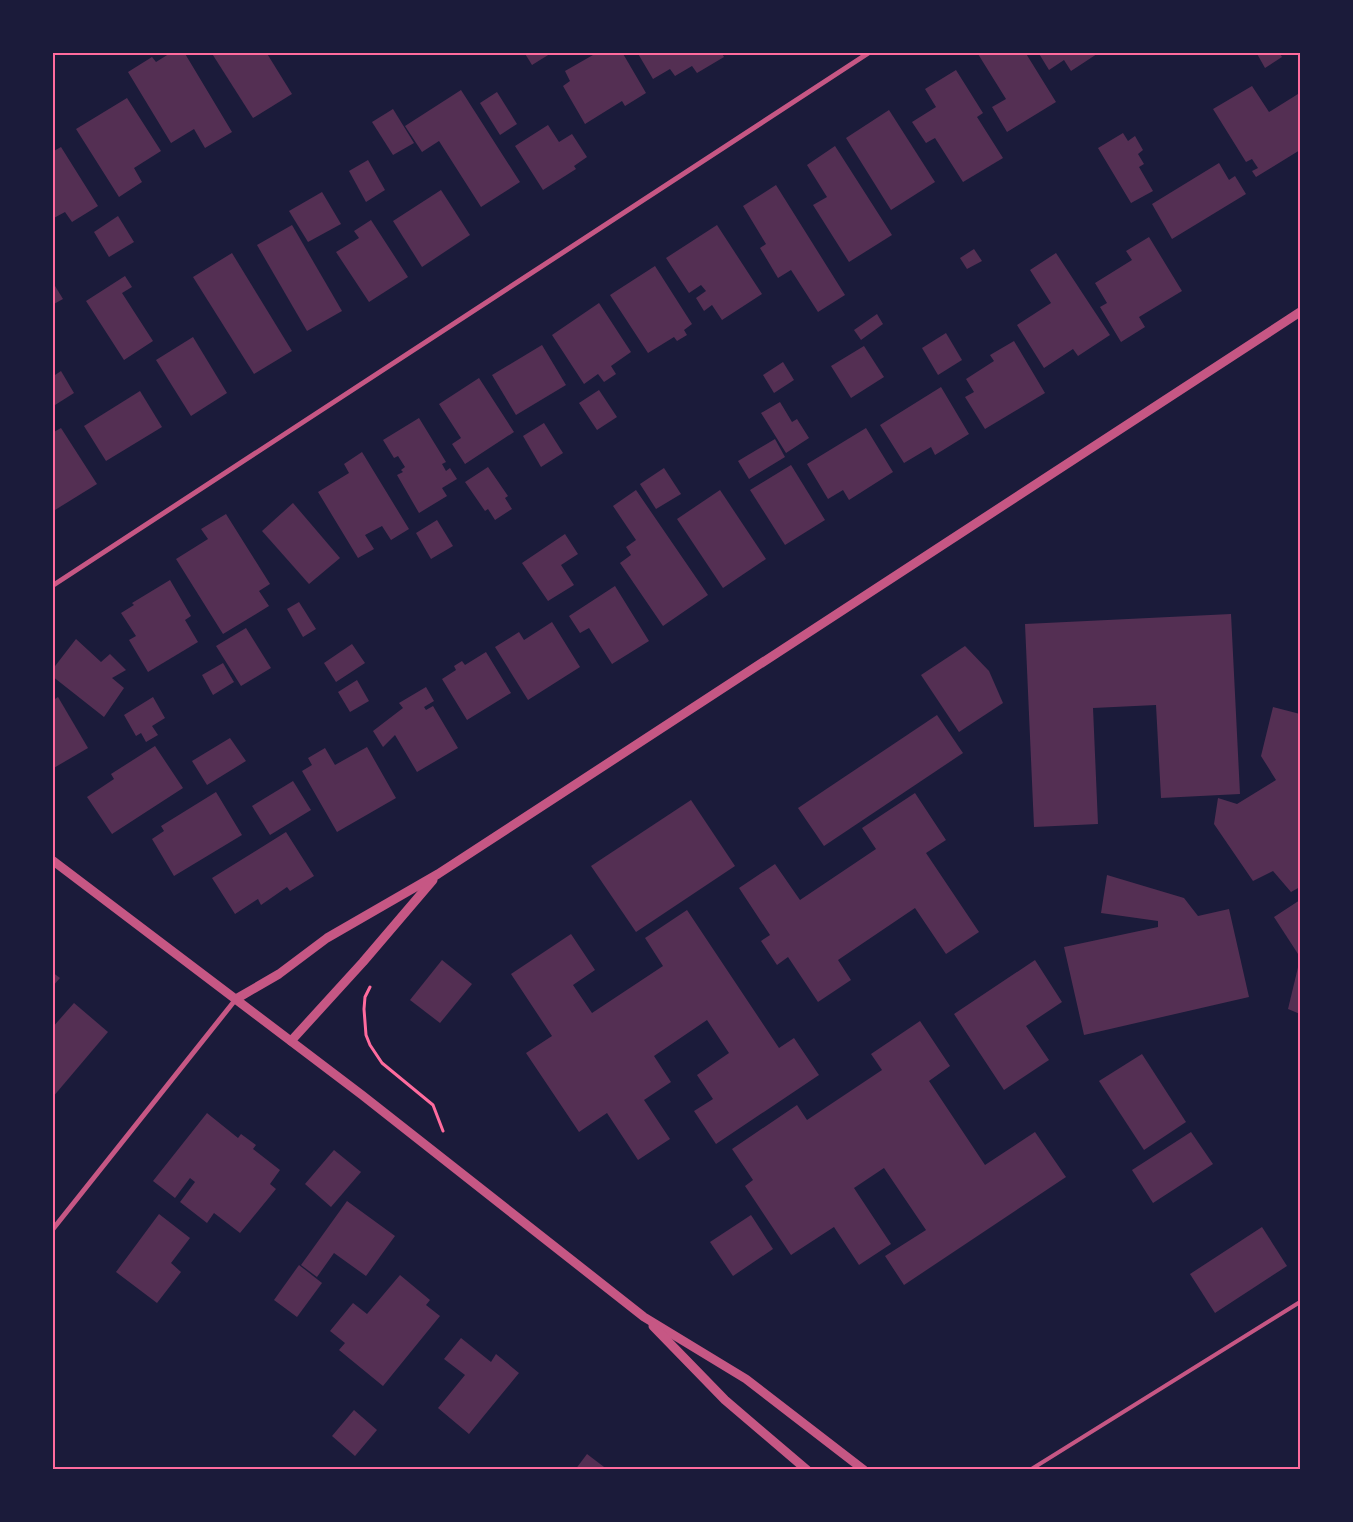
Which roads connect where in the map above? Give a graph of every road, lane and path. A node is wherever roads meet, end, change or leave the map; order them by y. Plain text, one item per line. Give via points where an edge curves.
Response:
1 (870, 52) edge
2 (1300, 312) edge
3 (52, 586) edge
4 (52, 860) edge
5 (438, 874) junction
6 (371, 984) dead end
7 (236, 999) junction
8 (291, 1041) junction
9 (444, 1136) dead end
10 (53, 1229) edge
11 (1300, 1302) edge
12 (644, 1317) junction
13 (807, 1470) edge
14 (864, 1470) edge
15 (1030, 1470) edge

1 - 3 street
2 - 5 street
4 - 7 street
5 - 7 street via 327,938 279,974
5 - 8 street
6 - 9 path via 364,1009 370,1045 382,1063 434,1105
7 - 8 street
7 - 10 street
8 - 12 street
11 - 15 lane
12 - 13 street via 724,1400
12 - 14 street via 746,1379

